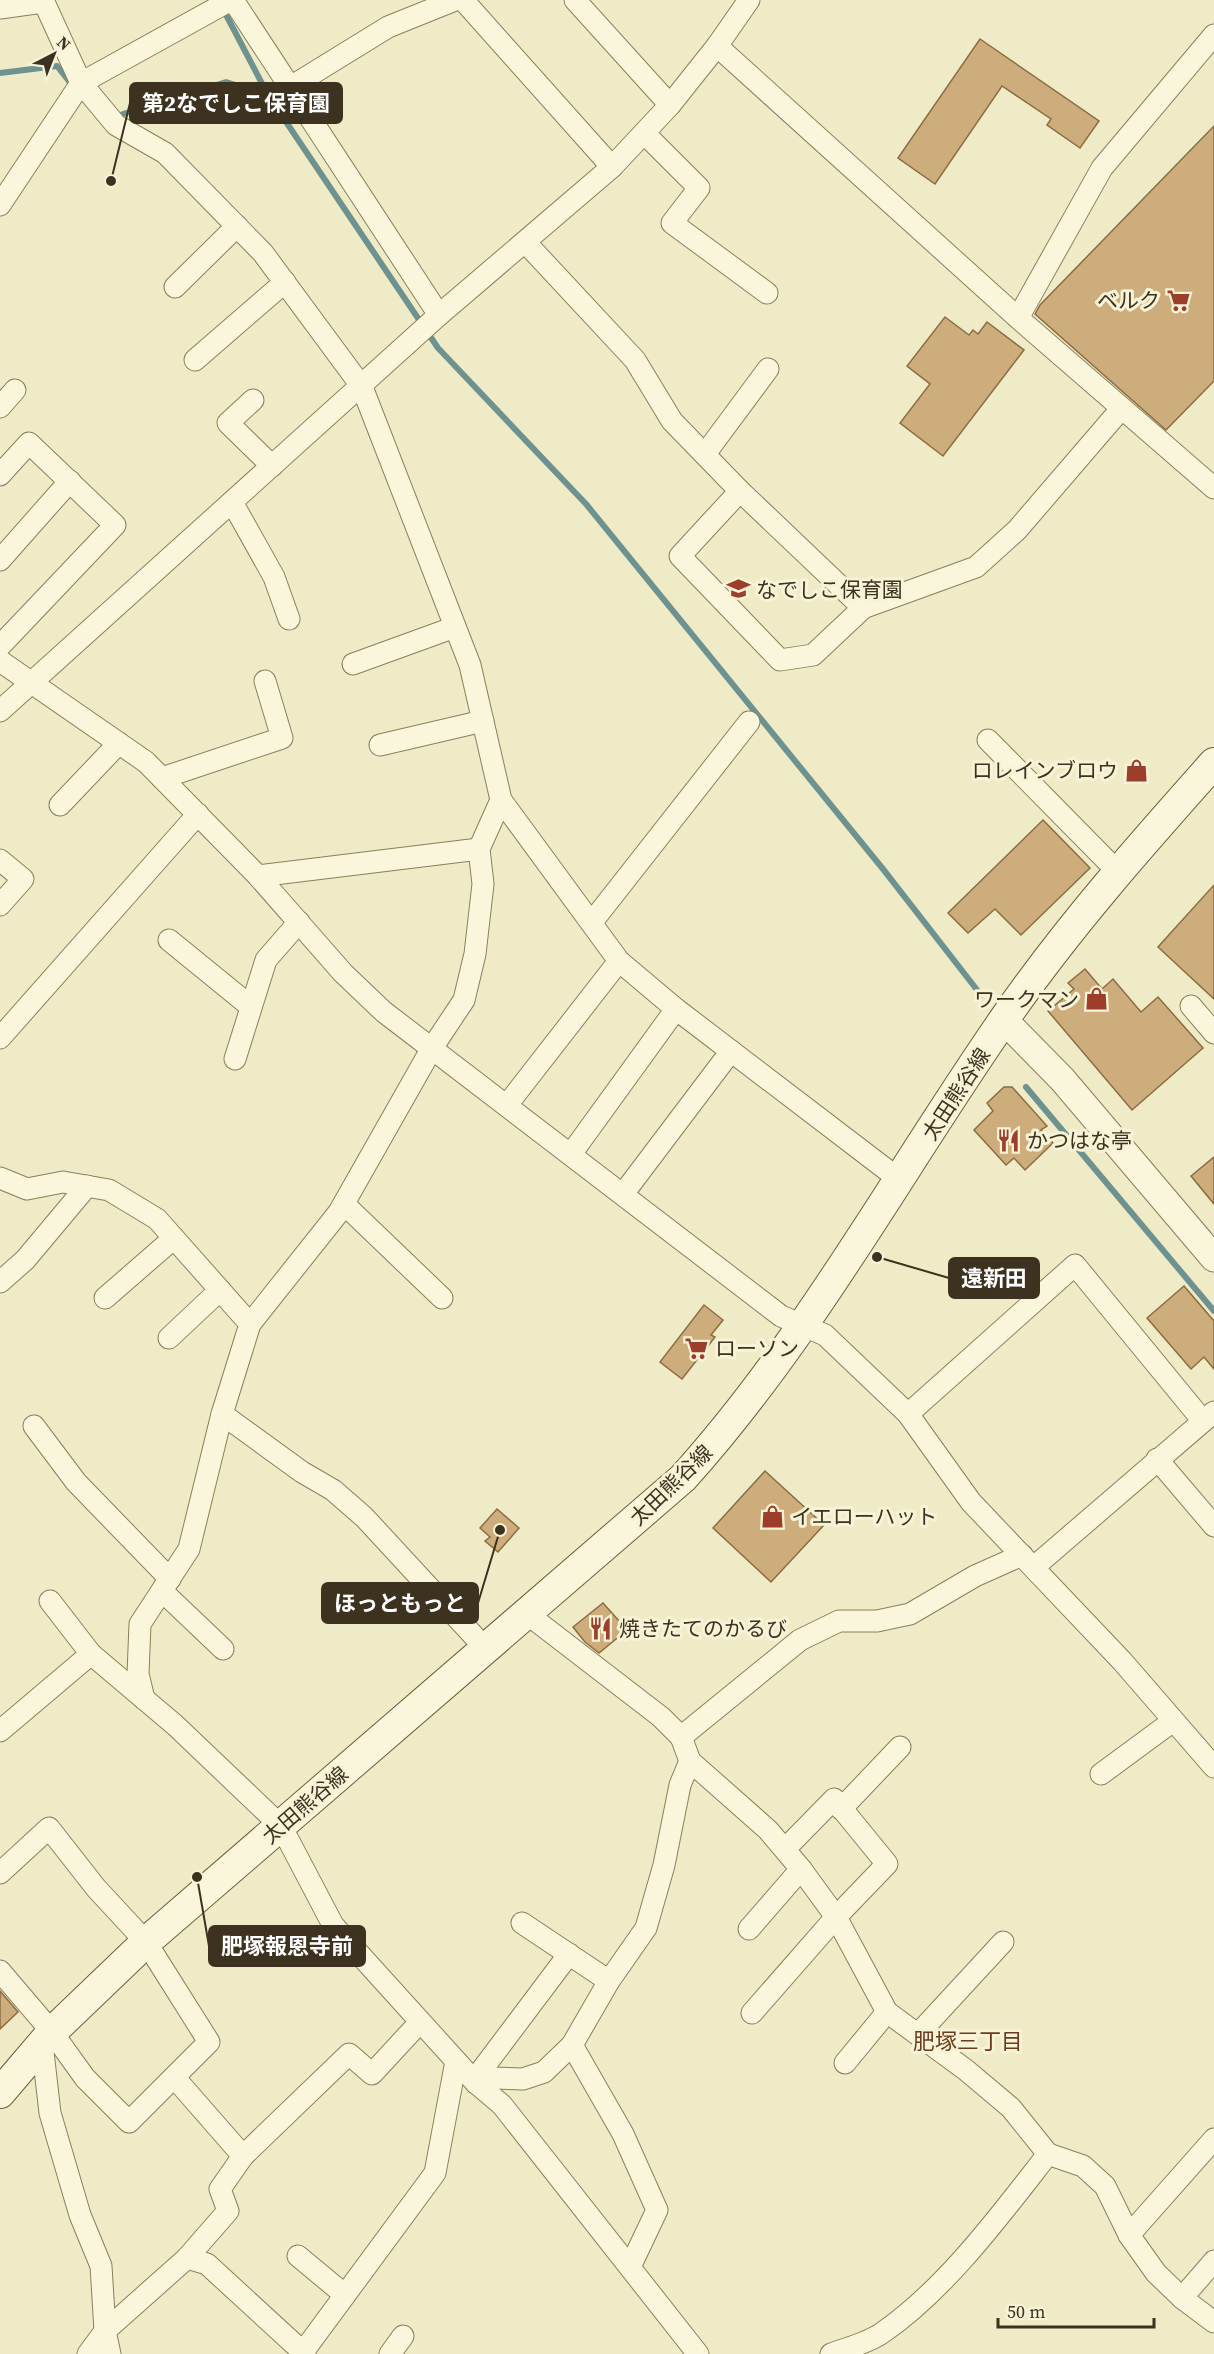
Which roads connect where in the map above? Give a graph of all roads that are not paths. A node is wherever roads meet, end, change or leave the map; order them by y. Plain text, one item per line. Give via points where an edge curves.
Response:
1 (232, 0) edge
2 (575, 0) edge
3 (748, 0) edge
4 (43, 1) edge
5 (454, 1) edge
6 (0, 9) edge
7 (1214, 35) edge
8 (717, 46) junction
9 (81, 83) junction
10 (289, 88) junction
11 (670, 105) junction
12 (645, 134) junction
13 (612, 167) junction
14 (0, 205) edge
15 (237, 226) junction
16 (526, 243) junction
17 (285, 282) junction
18 (175, 287) dead end
19 (767, 293) dead end
20 (437, 317) junction
21 (1018, 318) junction
22 (195, 360) dead end
23 (768, 369) dead end
24 (362, 387) junction
25 (15, 390) dead end
26 (253, 400) dead end
27 (0, 407) edge
28 (1120, 409) junction
29 (705, 454) junction
30 (272, 466) junction
31 (0, 476) edge
32 (70, 482) junction
33 (1214, 488) edge
34 (740, 491) junction
35 (232, 502) junction
36 (0, 560) edge
37 (863, 608) junction
38 (290, 619) dead end
39 (455, 627) junction
40 (0, 646) edge
41 (0, 661) edge
42 (353, 664) dead end
43 (265, 681) dead end
44 (32, 684) junction
45 (0, 711) edge
46 (483, 721) junction
47 (749, 722) dead end
48 (988, 740) dead end
49 (119, 742) junction
50 (380, 745) dead end
51 (1214, 763) edge
52 (162, 778) junction
53 (501, 800) junction
54 (60, 805) dead end
55 (198, 814) junction
56 (479, 849) junction
57 (0, 860) edge
58 (1117, 871) junction
59 (258, 876) junction
60 (0, 905) edge
61 (299, 922) junction
62 (592, 922) junction
63 (169, 940) dead end
64 (619, 961) junction
65 (250, 1006) junction
66 (676, 1009) junction
67 (1004, 1020) junction
68 (0, 1038) edge
69 (432, 1048) junction
70 (731, 1051) junction
71 (235, 1059) dead end
72 (507, 1105) junction
73 (571, 1154) junction
74 (0, 1178) edge
75 (900, 1179) junction
76 (87, 1186) junction
77 (623, 1194) junction
78 (344, 1204) junction
79 (174, 1238) junction
80 (1214, 1258) edge
81 (0, 1282) edge
82 (220, 1290) junction
83 (105, 1298) dead end
84 (442, 1298) dead end
85 (250, 1324) junction
86 (803, 1326) junction
87 (169, 1338) dead end
88 (222, 1414) junction
89 (908, 1414) junction
90 (1209, 1416) edge
91 (34, 1426) dead end
92 (1157, 1459) junction
93 (1214, 1526) edge
94 (1028, 1561) junction
95 (166, 1585) junction
96 (50, 1601) dead end
97 (526, 1613) junction
98 (485, 1648) junction
99 (223, 1649) dead end
100 (91, 1654) junction
101 (144, 1699) junction
102 (1173, 1721) junction
103 (0, 1731) edge
104 (681, 1737) junction
105 (900, 1748) dead end
106 (690, 1761) junction
107 (1214, 1767) edge
108 (1101, 1774) dead end
109 (841, 1809) junction
110 (281, 1826) junction
111 (785, 1849) junction
112 (801, 1869) junction
113 (0, 1873) edge
114 (836, 1917) junction
115 (522, 1923) dead end
116 (749, 1929) dead end
117 (146, 1941) junction
118 (1003, 1942) dead end
119 (569, 1954) junction
120 (0, 1971) edge
121 (609, 1981) junction
122 (887, 2012) junction
123 (752, 2013) dead end
124 (420, 2022) junction
125 (919, 2033) junction
126 (47, 2037) junction
127 (572, 2045) junction
128 (456, 2061) junction
129 (844, 2063) dead end
130 (174, 2077) junction
131 (476, 2083) junction
132 (0, 2093) edge
133 (1214, 2139) edge
134 (1048, 2154) junction
135 (243, 2156) junction
136 (1129, 2235) junction
137 (298, 2256) dead end
138 (187, 2258) junction
139 (1214, 2261) edge
140 (630, 2267) junction
141 (345, 2295) junction
142 (1182, 2298) junction
143 (1214, 2322) edge
144 (105, 2331) junction
145 (403, 2336) dead end
146 (304, 2353) edge
147 (88, 2354) edge
148 (110, 2354) edge
149 (390, 2354) edge
150 (699, 2354) edge
151 (831, 2354) edge

1 - 9 street
1 - 10 street
2 - 11 street
3 - 8 street
4 - 6 street
4 - 9 street
5 - 10 street via 388,27
5 - 13 street
7 - 21 street via 1102,168
8 - 11 street
8 - 21 street
9 - 14 street
9 - 15 street via 116,125 165,153
10 - 20 street
11 - 12 street
12 - 13 street
12 - 19 street via 699,188 672,223
13 - 16 street
15 - 17 street
15 - 18 street
16 - 20 street
16 - 29 street via 635,360 672,421
17 - 22 street
17 - 24 street
20 - 24 street
21 - 28 street
23 - 29 street
24 - 30 street
24 - 39 street
25 - 27 street
26 - 30 street via 228,423
28 - 33 street
28 - 37 street via 1017,530 976,567
29 - 34 street
30 - 35 street
31 - 32 street via 29,442
32 - 36 street
32 - 40 street via 116,525
34 - 37 street
34 - 37 street via 680,556 780,660 813,655
35 - 38 street via 274,577
35 - 44 street
39 - 42 street
39 - 46 street via 470,665
41 - 44 street
43 - 52 street via 282,738
44 - 45 street
44 - 49 street
46 - 50 street
46 - 53 street
47 - 62 street
48 - 58 street
49 - 52 street
49 - 54 street
51 - 58 main road, 太田熊谷線
52 - 55 street
53 - 56 street
53 - 62 street
55 - 59 street
55 - 68 street
56 - 59 street
56 - 69 street via 483,884 475,954 464,1000
57 - 60 street via 23,879
58 - 67 main road, 太田熊谷線
59 - 61 street
61 - 65 street via 266,960
61 - 69 street via 343,973 384,1012
62 - 64 street
63 - 65 street
64 - 66 street
64 - 72 street
65 - 71 street
66 - 70 street
66 - 73 street
67 - 75 main road, 太田熊谷線
67 - 80 street via 1062,1079
69 - 72 street
69 - 78 street
70 - 75 street
70 - 77 street
72 - 73 street
73 - 77 street
74 - 76 street via 27,1189 63,1182
75 - 86 main road, 太田熊谷線
76 - 79 street via 109,1190 157,1219
76 - 81 street via 25,1260
77 - 86 street via 781,1316
78 - 84 street
78 - 85 street
79 - 82 street
79 - 83 street
82 - 85 street
82 - 87 street
85 - 88 street
86 - 89 street via 825,1335
86 - 97 main road, 太田熊谷線 via 727,1429 683,1478
88 - 95 street via 189,1549
88 - 98 street via 333,1490 364,1517
89 - 90 street via 1075,1265
89 - 94 street via 971,1502
90 - 92 street
91 - 95 street via 76,1482
92 - 93 street
92 - 94 street
94 - 102 street
94 - 104 street via 975,1576 910,1614 877,1621 839,1621 800,1640
95 - 99 street
95 - 101 street via 140,1624 138,1674
96 - 100 street
97 - 98 main road, 太田熊谷線
97 - 104 street via 661,1717
98 - 110 main road, 太田熊谷線
100 - 101 street
100 - 103 street
101 - 110 street
102 - 107 street
102 - 108 street
104 - 106 street
105 - 109 street
106 - 111 street
106 - 121 street via 680,1785 646,1928
109 - 111 street via 834,1799
109 - 114 street via 887,1864
110 - 117 main road, 太田熊谷線
110 - 124 street via 333,1924
111 - 112 street
112 - 114 street
112 - 116 street
113 - 117 street via 49,1828 96,1888
114 - 122 street
114 - 123 street
115 - 119 street
117 - 126 main road, 太田熊谷線
117 - 130 street via 209,2042
118 - 125 street
119 - 121 street
119 - 131 street
120 - 126 street
121 - 127 street
122 - 125 street
122 - 129 street
124 - 128 street
124 - 135 street via 372,2074 349,2054
125 - 134 street via 1011,2108
126 - 130 street via 129,2122
126 - 132 main road, 太田熊谷線
126 - 144 street via 50,2113 80,2215 101,2266
127 - 131 street via 544,2072 523,2079 492,2078
127 - 140 street via 623,2134 657,2210
128 - 131 street
128 - 141 street via 435,2173
130 - 135 street
131 - 140 street via 502,2104
133 - 136 street
134 - 136 street via 1083,2166 1105,2186
134 - 151 street via 976,2246 924,2297 881,2334
135 - 138 street via 220,2189 228,2211
136 - 142 street via 1156,2273
137 - 141 street
138 - 144 street
138 - 146 street via 207,2264
139 - 142 street
140 - 150 street
141 - 146 street
142 - 143 street
144 - 147 street
144 - 148 street
145 - 149 street

